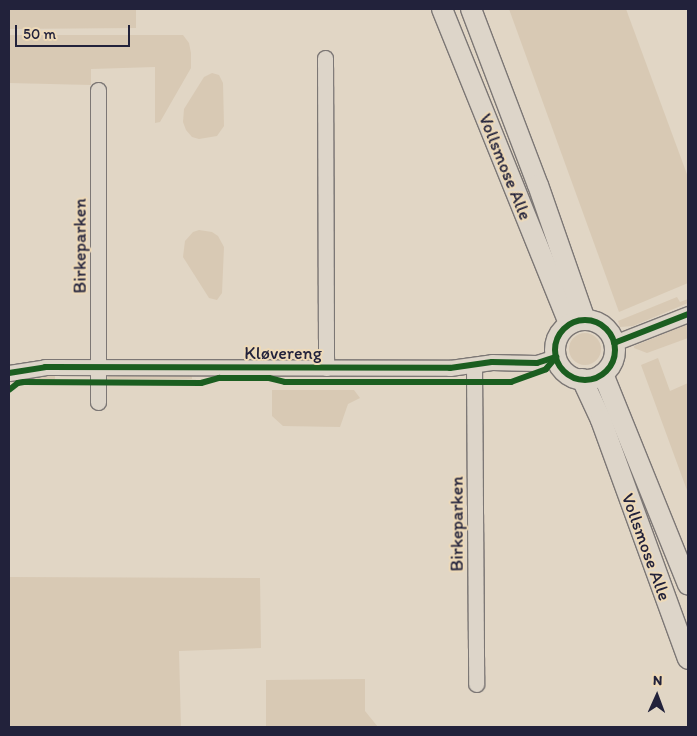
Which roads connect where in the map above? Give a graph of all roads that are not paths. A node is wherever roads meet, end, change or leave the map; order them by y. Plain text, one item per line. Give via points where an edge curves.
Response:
1 (442, 9) edge
2 (471, 9) edge
3 (325, 58) dead end
4 (98, 90) dead end
5 (688, 314) edge
6 (577, 322) junction
7 (614, 343) junction
8 (556, 357) junction
9 (474, 365) junction
10 (100, 368) junction
11 (326, 368) junction
12 (9, 373) edge
13 (603, 374) junction
14 (582, 379) junction
15 (98, 402) dead end
16 (688, 584) edge
17 (688, 659) edge
18 (476, 684) dead end

1 - 6 street, Vollsmose Alle
2 - 6 street, Vollsmose Alle via 538,185
3 - 11 street
4 - 10 street, Birkeparken
5 - 7 street
6 - 7 street via 602,325
6 - 8 street via 557,339
7 - 13 street via 613,359
8 - 9 street, Kløvereng via 537,362
8 - 14 street via 567,373
9 - 11 street, Kløvereng via 450,368
9 - 18 street, Birkeparken
10 - 11 street, Kløvereng
10 - 12 street, Kløvereng via 45,367
10 - 15 street, Birkeparken
13 - 14 street
13 - 16 street, Vollsmose Alle
14 - 17 street, Vollsmose Alle via 601,420

